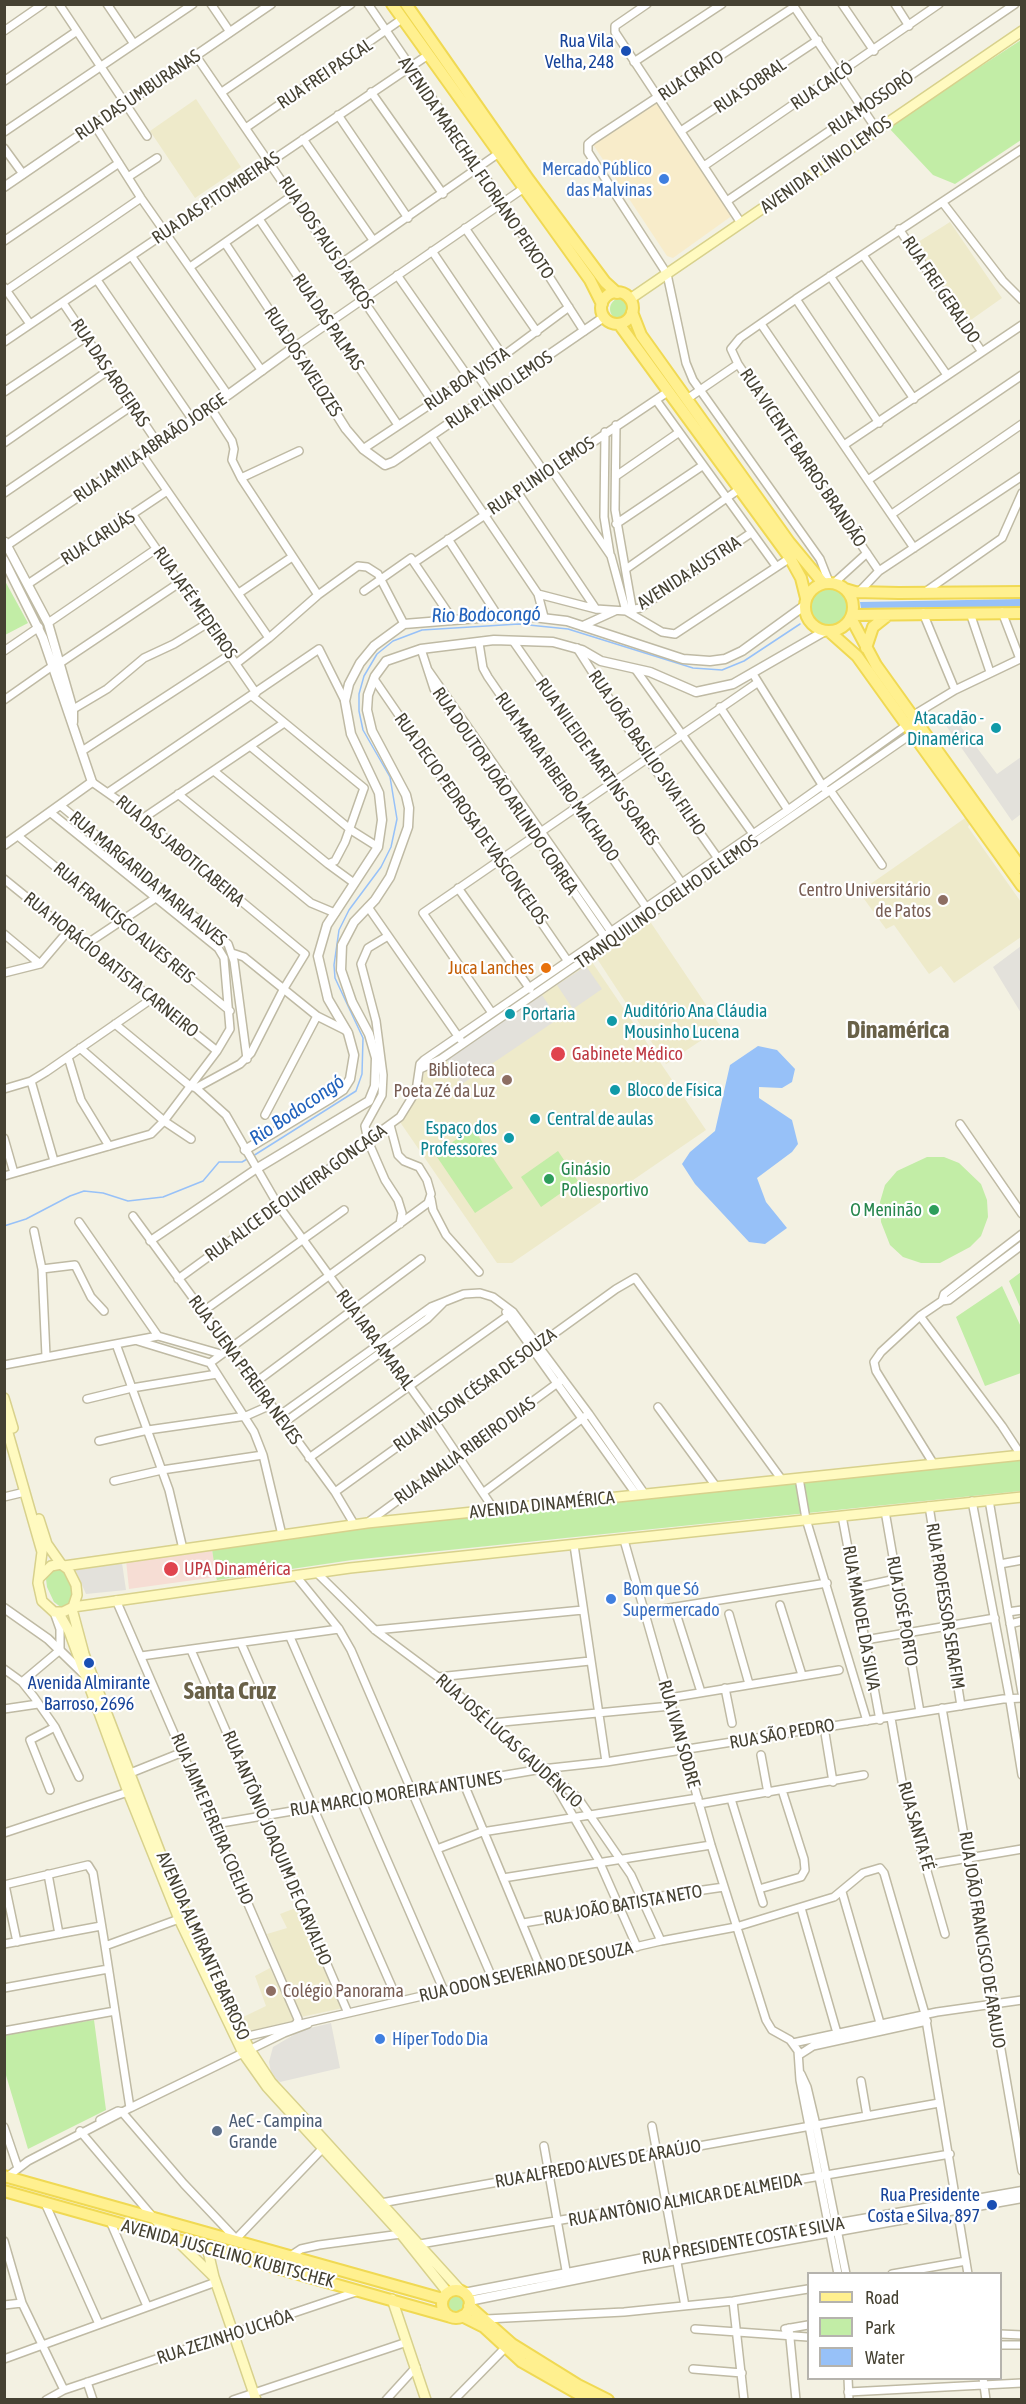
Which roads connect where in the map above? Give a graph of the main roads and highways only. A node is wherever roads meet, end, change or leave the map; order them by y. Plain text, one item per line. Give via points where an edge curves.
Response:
1 (392, 4) edge
2 (406, 4) edge
3 (1022, 31) edge
4 (617, 293) junction
5 (630, 299) junction
6 (602, 304) junction
7 (632, 312) junction
8 (619, 324) junction
9 (829, 583) junction
10 (845, 588) junction
11 (1022, 592) edge
12 (805, 602) junction
13 (1022, 613) edge
14 (888, 615) junction
15 (852, 617) junction
16 (828, 631) junction
17 (866, 648) junction
18 (911, 724) junction
19 (1022, 869) edge
20 (1022, 886) edge
21 (4, 1398) edge
22 (4, 1419) edge
23 (9, 1451) edge
24 (1021, 1455) edge
25 (1022, 1497) edge
26 (63, 1565) junction
27 (40, 1577) junction
28 (72, 1608) junction
29 (56, 1612) junction
30 (247, 2052) junction
31 (6, 2176) edge
32 (4, 2191) edge
33 (154, 2218) junction
34 (174, 2239) junction
35 (207, 2247) junction
36 (215, 2279) junction
37 (446, 2296) junction
38 (466, 2298) junction
39 (392, 2299) junction
40 (456, 2317) junction
41 (255, 2396) edge
42 (585, 2399) edge
43 (426, 2400) edge
44 (608, 2400) edge

1 - 6 main road, AVENIDA MARECHAL FLORIANO PEIXOTO via 590,280
2 - 4 main road, AVENIDA MARECHAL FLORIANO PEIXOTO via 536,189
3 - 5 main road, AVENIDA PLÍNIO LEMOS
4 - 5 main road
4 - 6 main road
5 - 7 main road
6 - 8 main road via 604,317
7 - 8 main road via 628,320
7 - 9 main road via 641,335 789,542
8 - 12 main road via 790,558 801,579
9 - 10 main road
9 - 12 main road via 810,591
10 - 11 main road via 859,592
10 - 15 main road via 853,601
12 - 16 main road via 809,621
13 - 14 main road
14 - 15 main road
14 - 17 main road via 873,627
15 - 16 main road via 842,628
15 - 17 main road
16 - 18 main road via 853,652
17 - 18 main road
18 - 19 main road
18 - 20 main road
21 - 26 main road via 42,1528 50,1549
22 - 23 main road
23 - 27 main road via 42,1552
24 - 26 main road, AVENIDA DINAMÉRICA via 354,1524
25 - 28 main road via 317,1573
26 - 27 main road via 47,1568
26 - 28 main road via 72,1573 78,1595
27 - 29 main road via 42,1601
28 - 29 main road
28 - 30 main road, AVENIDA ALMIRANTE BARROSO via 79,1640 128,1774 194,1936 244,2037
29 - 30 main road, AVENIDA ALMIRANTE BARROSO via 69,1631 179,1919
30 - 37 main road, AVENIDA ALMIRANTE BARROSO via 267,2087 401,2234
30 - 38 main road, AVENIDA ALMIRANTE BARROSO
31 - 33 main road, AVENIDA JUSCELINO KUBITSCHEK
32 - 34 main road, AVENIDA JUSCELINO KUBITSCHEK
33 - 34 main road
33 - 37 main road, AVENIDA JUSCELINO KUBITSCHEK
34 - 35 main road, AVENIDA JUSCELINO KUBITSCHEK
34 - 36 main road
35 - 36 main road
35 - 39 main road, AVENIDA JUSCELINO KUBITSCHEK
36 - 41 main road
37 - 38 main road
37 - 40 main road via 444,2309
38 - 40 main road
38 - 44 main road, AVENIDA ALMIRANTE BARROSO via 512,2344
39 - 40 main road, AVENIDA JUSCELINO KUBITSCHEK
39 - 43 main road
40 - 42 main road via 484,2327 522,2362

